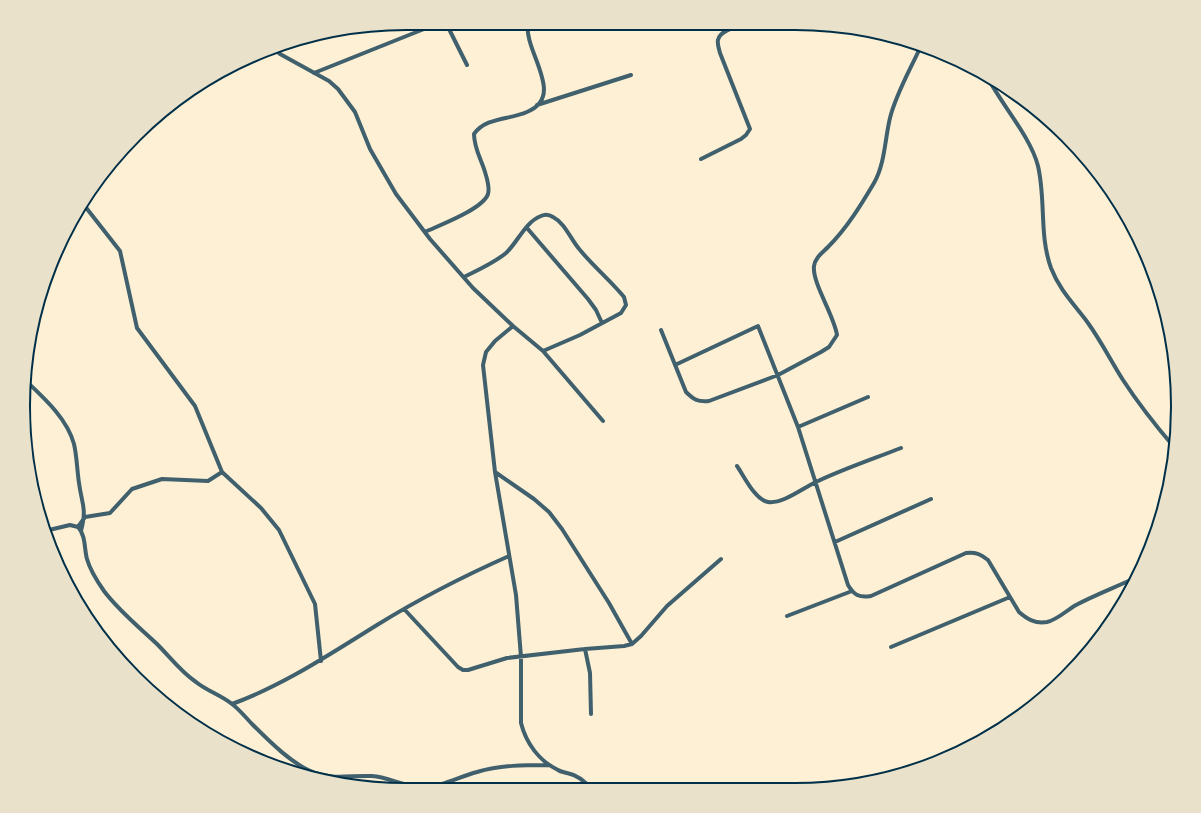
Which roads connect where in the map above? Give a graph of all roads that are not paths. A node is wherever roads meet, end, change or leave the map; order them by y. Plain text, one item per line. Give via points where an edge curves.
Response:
1 (422, 30) edge
2 (450, 30) edge
3 (529, 30) edge
4 (727, 30) edge
5 (919, 51) edge
6 (279, 53) edge
7 (467, 65) dead end
8 (314, 73) junction
9 (630, 75) dead end
10 (995, 87) edge
11 (537, 106) junction
12 (701, 159) dead end
13 (86, 208) edge
14 (527, 228) junction
15 (425, 232) junction
16 (464, 277) junction
17 (602, 323) junction
18 (513, 326) junction
19 (661, 330) dead end
20 (543, 351) junction
21 (675, 365) junction
22 (778, 375) junction
23 (31, 386) edge
24 (868, 397) dead end
25 (604, 421) dead end
26 (798, 427) junction
27 (1169, 441) edge
28 (901, 448) dead end
29 (737, 466) dead end
30 (222, 472) junction
31 (495, 472) junction
32 (816, 482) junction
33 (931, 499) dead end
34 (85, 517) junction
35 (51, 529) edge
36 (80, 529) junction
37 (835, 542) junction
38 (509, 556) junction
39 (721, 559) dead end
40 (1128, 581) edge
41 (852, 591) junction
42 (1010, 597) junction
43 (404, 609) junction
44 (787, 616) dead end
45 (632, 644) junction
46 (891, 647) dead end
47 (585, 649) junction
48 (522, 656) junction
49 (321, 661) junction
50 (232, 704) junction
51 (591, 714) dead end
52 (549, 765) junction
53 (312, 771) edge
54 (344, 778) edge
55 (398, 783) edge
56 (447, 783) edge
57 (585, 783) edge

1 - 8 street
2 - 7 street
3 - 11 street via 530,44 544,86 543,96
4 - 12 street via 717,41 750,128 741,139
5 - 22 street via 892,108 876,180 837,238 816,259 814,265 816,281 837,335 822,352
6 - 8 street
8 - 15 street via 329,81 347,100 355,112 370,150 396,194
9 - 11 street
10 - 27 street via 1038,164 1042,186 1045,245 1055,277 1088,323 1124,381
11 - 15 street via 528,112 478,128 474,134 474,144 485,170 488,194 474,209
13 - 30 street via 120,251 137,328 196,406
14 - 16 street via 505,254
14 - 17 street via 588,299
14 - 17 street via 542,215 554,217 579,249 624,297 626,305 622,313
15 - 16 street
16 - 18 street
17 - 20 street
18 - 20 street
18 - 31 street via 486,352 483,365
19 - 21 street
20 - 25 street
21 - 22 street via 686,392 700,402
21 - 22 street via 758,326
22 - 26 street
23 - 34 street via 60,417 74,442
24 - 26 street
26 - 32 street
28 - 32 street
29 - 32 street via 755,493 768,502 791,496
30 - 34 street via 208,481 162,479 132,489 110,513
30 - 49 street via 261,508 279,530 315,604
31 - 38 street
31 - 45 street via 549,512 609,603
32 - 37 street
33 - 37 street
34 - 36 street
35 - 36 street via 70,525
36 - 50 street via 91,569 115,604 196,683
37 - 41 street
38 - 43 street
38 - 48 street
39 - 45 street via 668,606
40 - 42 street via 1076,605 1048,622 1025,618
41 - 42 street via 863,597 871,596 966,553 974,552 988,560
41 - 44 street
42 - 46 street
43 - 48 street via 463,670
43 - 49 street
45 - 47 street
47 - 48 street
47 - 51 street via 590,673
48 - 52 street via 523,732 540,758
49 - 50 street via 277,686
50 - 53 street via 286,755
52 - 56 street via 502,766
52 - 57 street via 579,777
54 - 55 street via 372,776

